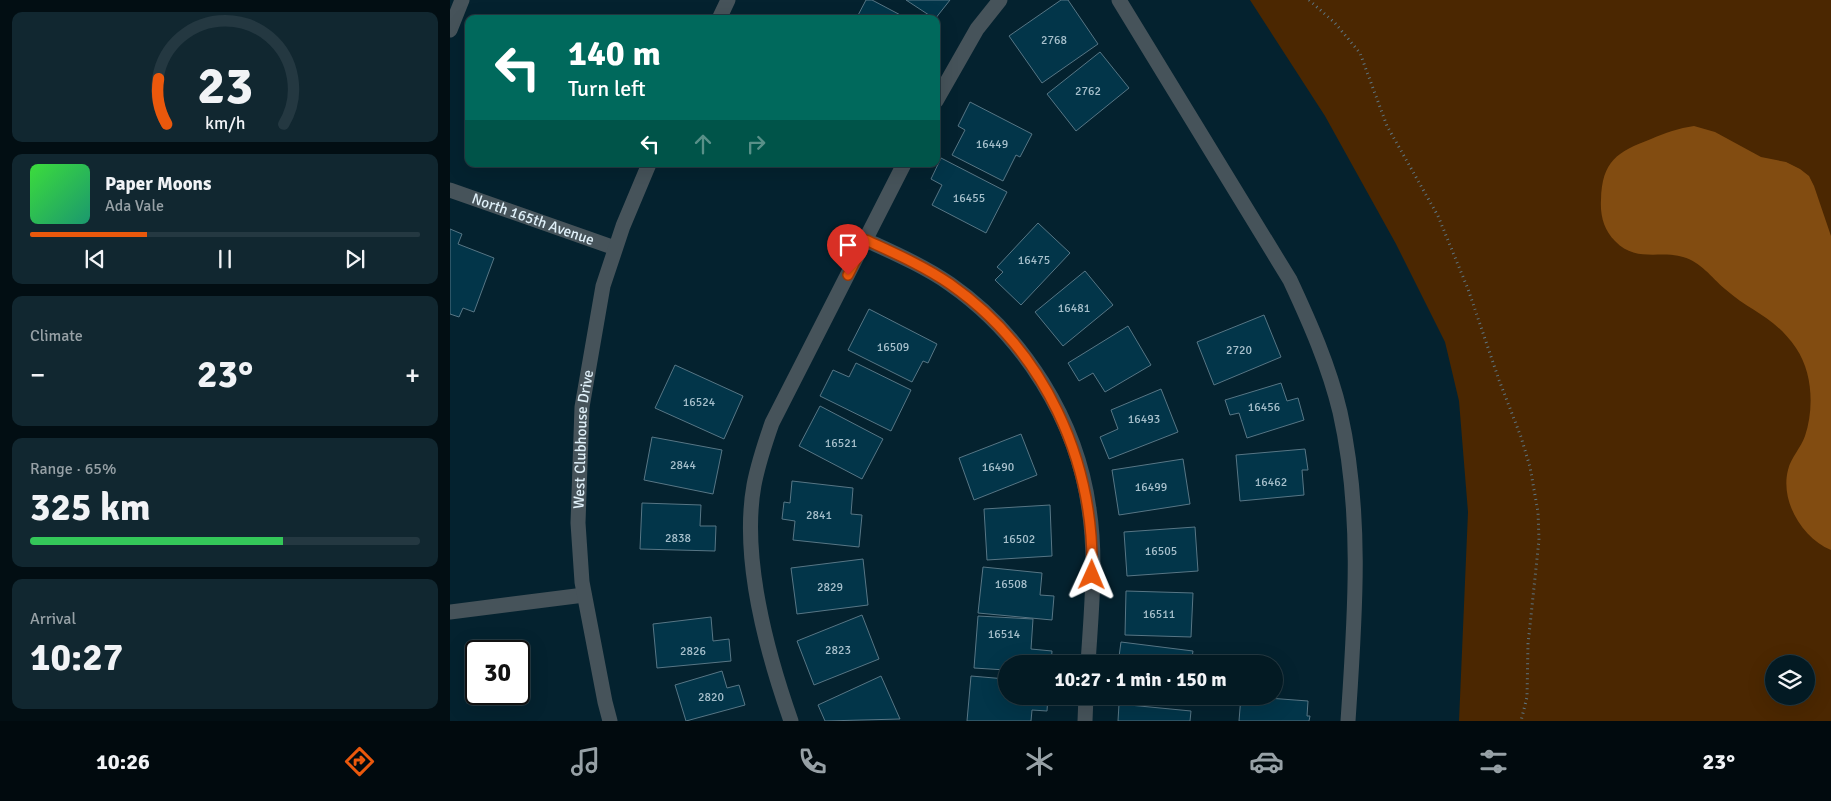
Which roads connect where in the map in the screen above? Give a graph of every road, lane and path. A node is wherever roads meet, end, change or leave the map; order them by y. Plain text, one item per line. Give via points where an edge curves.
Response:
1 (462, 0) edge
2 (728, 0) edge
3 (1000, 0) edge
4 (1119, 0) edge
5 (1309, 0) edge
6 (721, 15) edge
7 (450, 30) edge
8 (940, 94) edge
9 (647, 167) edge
10 (902, 167) edge
11 (450, 190) edge
12 (866, 240) junction
13 (616, 248) junction
14 (584, 595) junction
15 (450, 612) edge
16 (1088, 655) edge
17 (1086, 705) edge
18 (610, 721) edge
19 (791, 721) edge
20 (1085, 721) edge
21 (1348, 721) edge
22 (1521, 721) edge

1 - 7 street
2 - 6 street
3 - 8 street via 977,30
4 - 21 street via 1290,280 1328,368 1343,428 1354,503 1355,607
5 - 22 path via 1340,28 1360,52 1390,133 1438,216 1468,289 1523,444 1538,512 1539,540 1528,644 1527,696
9 - 13 street, West Clubhouse Drive
10 - 12 street
11 - 13 street, North 165th Avenue
12 - 16 street via 948,283 976,303 1024,356 1050,394 1069,434 1089,509 1092,556
12 - 19 street via 772,423 754,486 751,517 754,571 762,622
13 - 14 street, West Clubhouse Drive via 603,286 582,407 578,523
14 - 15 street
14 - 18 street, West Clubhouse Drive
17 - 20 street

